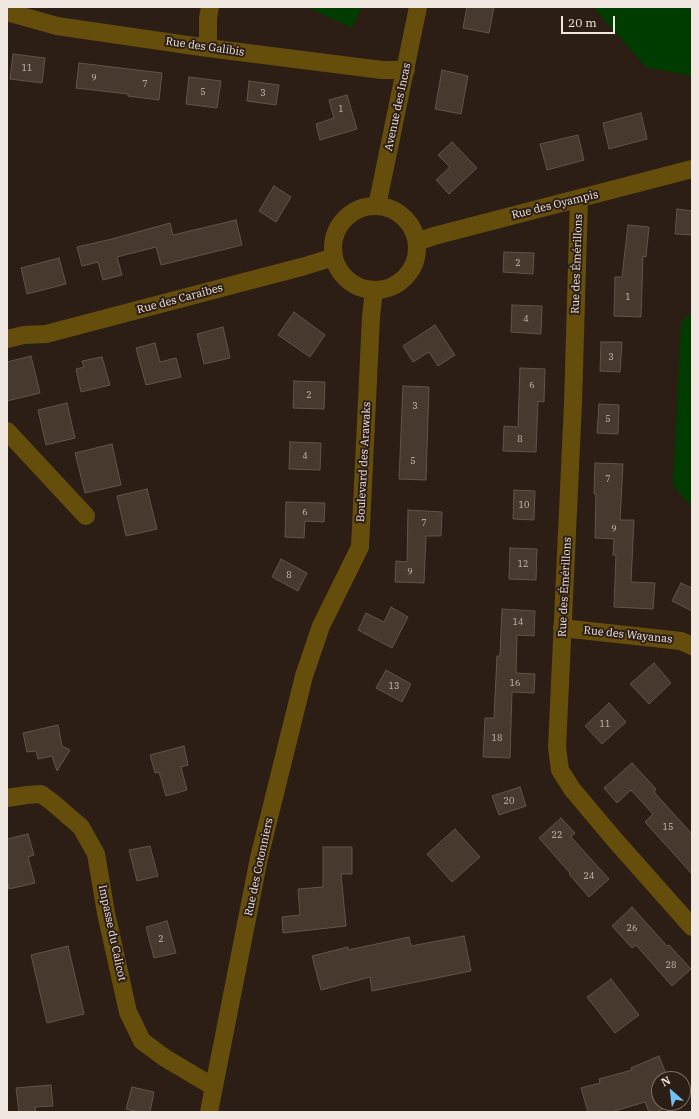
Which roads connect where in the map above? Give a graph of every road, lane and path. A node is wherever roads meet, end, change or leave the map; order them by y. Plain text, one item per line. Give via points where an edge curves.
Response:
1 (210, 7) edge
2 (418, 7) edge
3 (7, 12) edge
4 (208, 48) junction
5 (406, 70) junction
6 (692, 169) edge
7 (579, 199) junction
8 (377, 206) junction
9 (417, 242) junction
10 (334, 257) junction
11 (374, 290) junction
12 (16, 337) edge
13 (7, 431) edge
14 (86, 516) dead end
15 (321, 626) joint
16 (562, 628) junction
17 (692, 646) edge
18 (7, 798) edge
19 (692, 927) edge
20 (214, 1087) junction
21 (209, 1112) edge

1 - 4 street
2 - 5 street, Avenue des Incas
3 - 4 street, Rue des Galibis via 57,26
4 - 5 street, Rue des Galibis via 382,70
5 - 8 street, Avenue des Incas
6 - 7 street, Rue des Oyampis
7 - 9 street, Rue des Oyampis
7 - 16 street, Rue des Émérillons via 573,403
8 - 9 street via 389,208 404,217 414,231
8 - 10 street via 362,208 348,216 338,228 334,242
9 - 11 street via 417,257 411,270 401,281 388,288
10 - 11 street via 344,277 363,289
10 - 12 street, Rue des Caraibes via 46,334
11 - 15 street, Boulevard des Arawaks via 360,547
13 - 14 street
15 - 20 street, Rue des Cotonniers via 304,676 259,858
16 - 17 street, Rue des Wayanas via 681,641
16 - 19 street, Rue des Émérillons via 557,748 560,770 572,789
18 - 20 street, Impasse du Calicot via 41,794 81,827 96,854 128,1012 142,1041
20 - 21 street, Rue des Cotonniers

